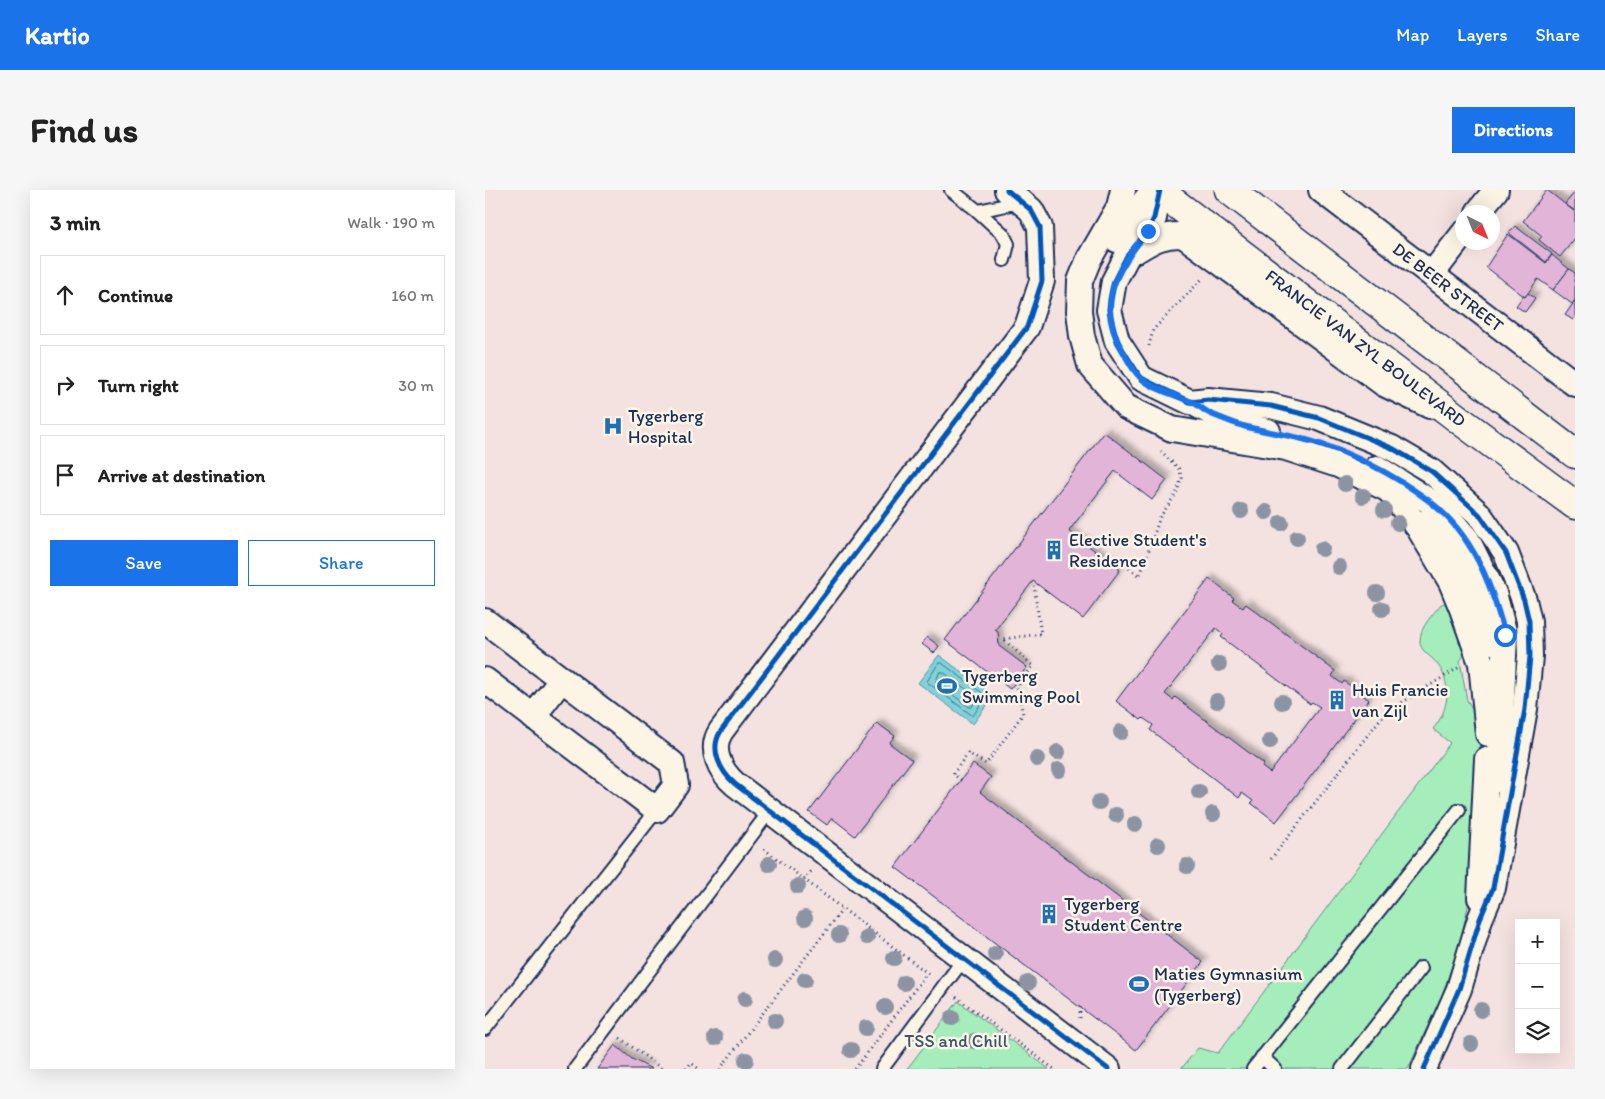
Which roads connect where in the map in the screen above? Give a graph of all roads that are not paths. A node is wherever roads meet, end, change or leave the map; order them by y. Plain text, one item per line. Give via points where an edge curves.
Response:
1 (951, 190) edge
2 (1123, 190) edge
3 (1161, 190) edge
4 (1229, 190) edge
5 (1321, 190) edge
6 (1495, 190) edge
7 (1013, 196) edge
8 (1484, 205) edge
9 (978, 211) junction
10 (1455, 244) edge
11 (1127, 256) junction
12 (1003, 260) dead end
13 (1432, 274) junction
14 (1575, 384) edge
15 (1126, 407) junction
16 (1461, 421) junction
17 (1575, 454) edge
18 (1575, 505) edge
19 (485, 621) edge
20 (561, 679) junction
21 (485, 680) edge
22 (533, 717) junction
23 (657, 810) junction
24 (1459, 810) dead end
25 (769, 812) junction
26 (1480, 919) junction
27 (963, 960) junction
28 (1421, 968) dead end
29 (501, 1010) junction
30 (485, 1012) edge
31 (485, 1017) edge
32 (485, 1029) edge
33 (1261, 1057) junction
34 (575, 1069) edge
35 (882, 1069) edge
36 (1108, 1069) edge
37 (1253, 1069) edge
38 (1275, 1069) edge
39 (1342, 1069) edge
40 (1424, 1069) edge

1 - 9 lane
2 - 15 street via 1119,207 1080,281 1079,311 1090,365
3 - 11 street via 1148,231
3 - 15 street via 1147,198 1131,217 1101,269 1095,289 1095,329 1099,348 1119,384
3 - 16 main road, FRANCIE VAN ZYL BOULEVARD
4 - 17 main road
5 - 13 street, DE BEER STREET
6 - 8 street
7 - 9 lane
7 - 25 street via 1031,210 1040,228 1042,281 1027,327 718,735 716,754 724,772
9 - 12 lane via 1003,234 1008,244
10 - 13 street
11 - 16 street via 1157,238 1168,234 1183,235 1384,384
11 - 26 street via 1114,281 1109,310 1117,341 1141,378 1191,401 1271,406 1319,418 1392,448 1431,471 1453,490 1479,514 1506,553 1527,614 1531,656 1525,709 1493,888
13 - 14 street, DE BEER STREET
15 - 26 street via 1172,429 1286,448 1338,465 1389,490 1435,525 1467,573 1479,600 1491,666
16 - 18 main road, FRANCIE VAN ZYL BOULEVARD
19 - 20 street
20 - 22 street
20 - 23 street via 673,764 676,785
21 - 22 street
22 - 23 street
23 - 29 lane
24 - 33 lane
25 - 27 street
25 - 34 lane
26 - 40 street via 1459,989
27 - 35 lane
27 - 36 street
28 - 39 lane
29 - 30 lane
29 - 31 lane
29 - 32 lane
33 - 37 lane
33 - 38 lane

